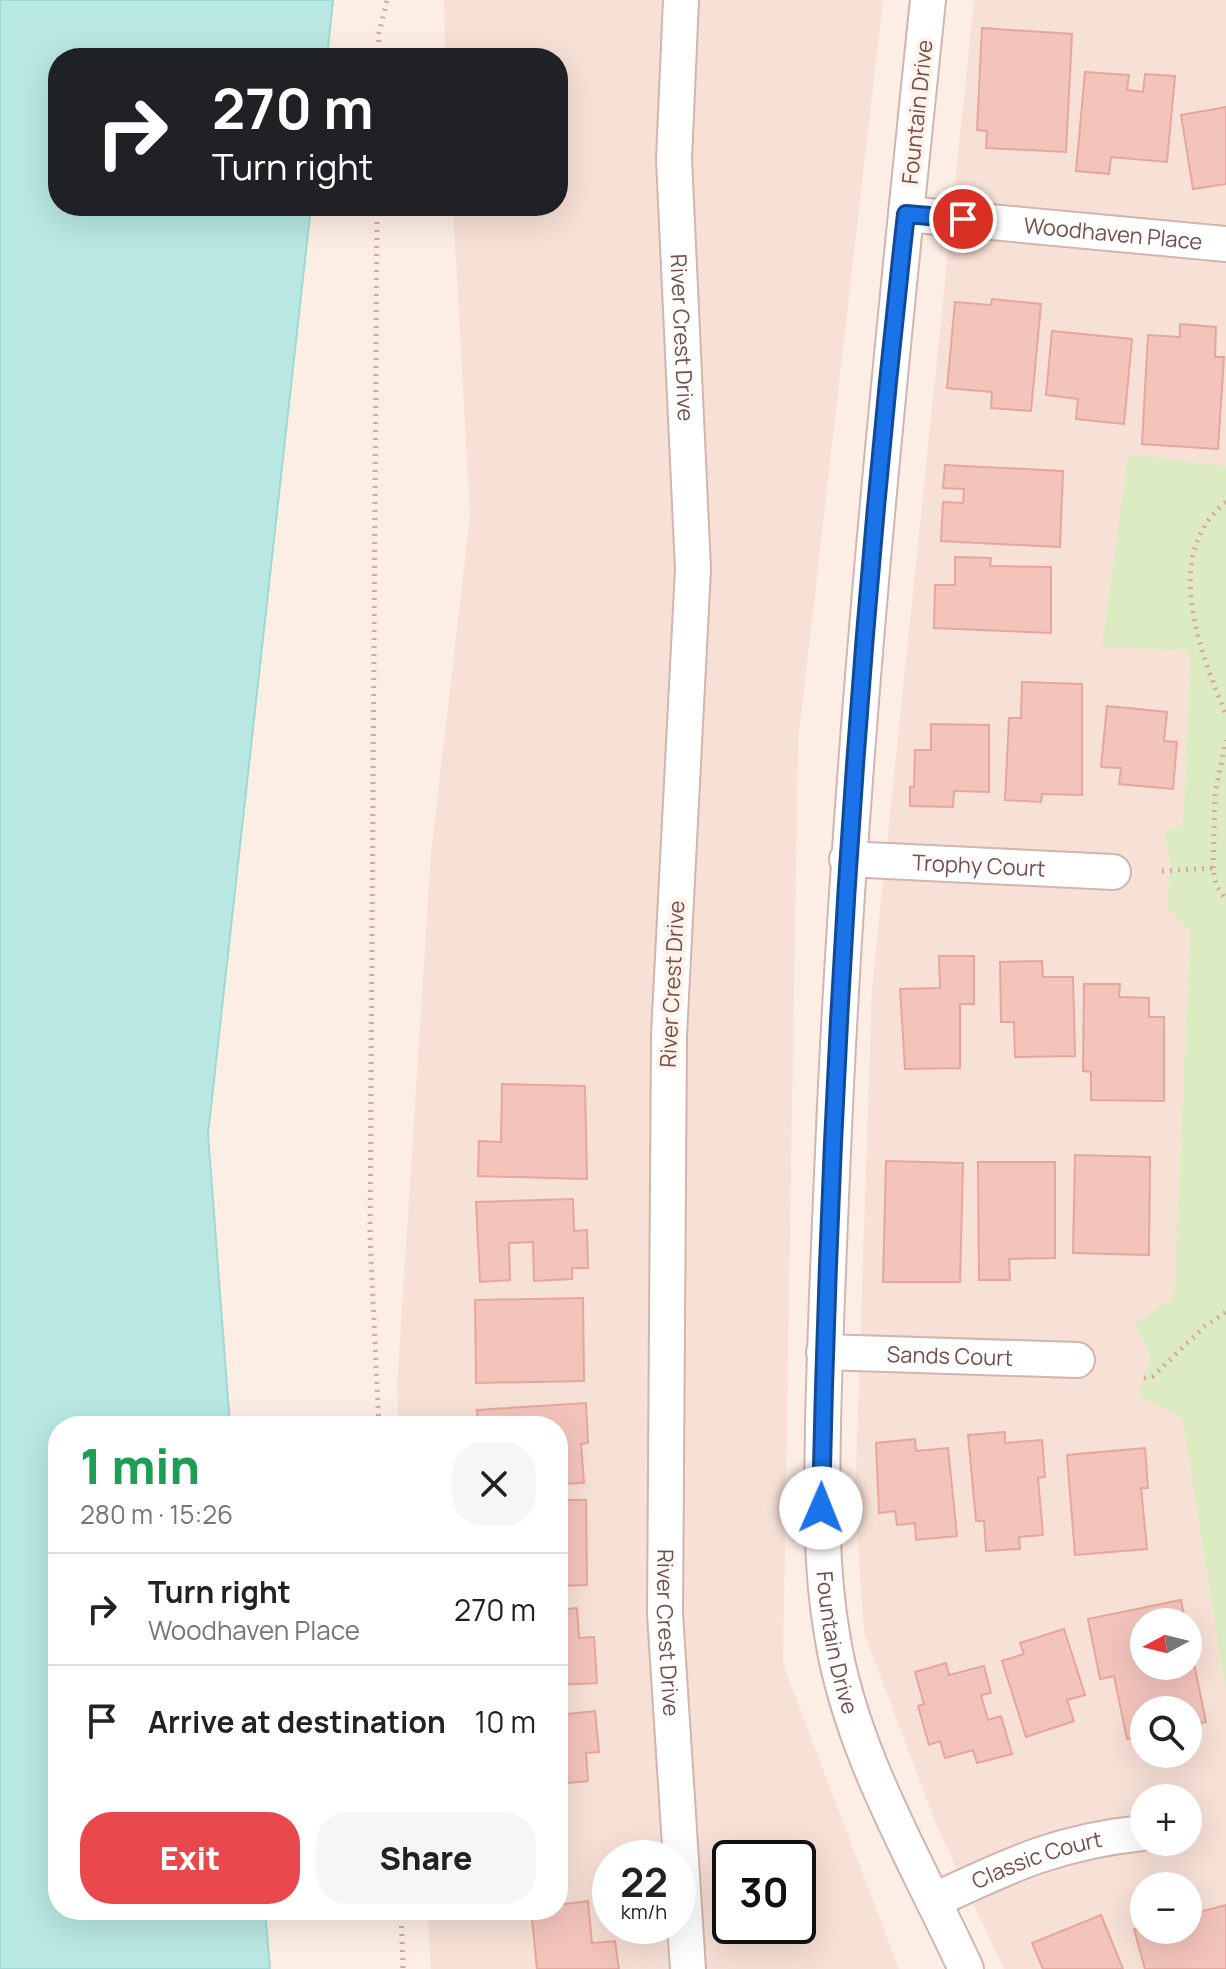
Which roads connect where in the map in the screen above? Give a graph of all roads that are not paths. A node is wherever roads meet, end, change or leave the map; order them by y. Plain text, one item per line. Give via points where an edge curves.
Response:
1 (681, 0) edge
2 (928, 0) edge
3 (906, 214) junction
4 (1226, 244) edge
5 (847, 859) junction
6 (1113, 872) dead end
7 (824, 1352) junction
8 (1077, 1360) dead end
9 (1130, 1834) edge
10 (935, 1900) junction
11 (688, 1969) edge
12 (966, 1969) edge

1 - 11 street, River Crest Drive via 674,159 693,569 669,1035 665,1614
2 - 3 street, Fountain Drive
3 - 4 street, Woodhaven Place
3 - 5 street, Fountain Drive
5 - 6 street, Trophy Court
5 - 7 street, Fountain Drive
7 - 8 street, Sands Court
7 - 10 street, Fountain Drive via 821,1540 832,1638 853,1718
9 - 10 street, Classic Court via 1088,1838 1043,1851
10 - 12 street, Fountain Drive

